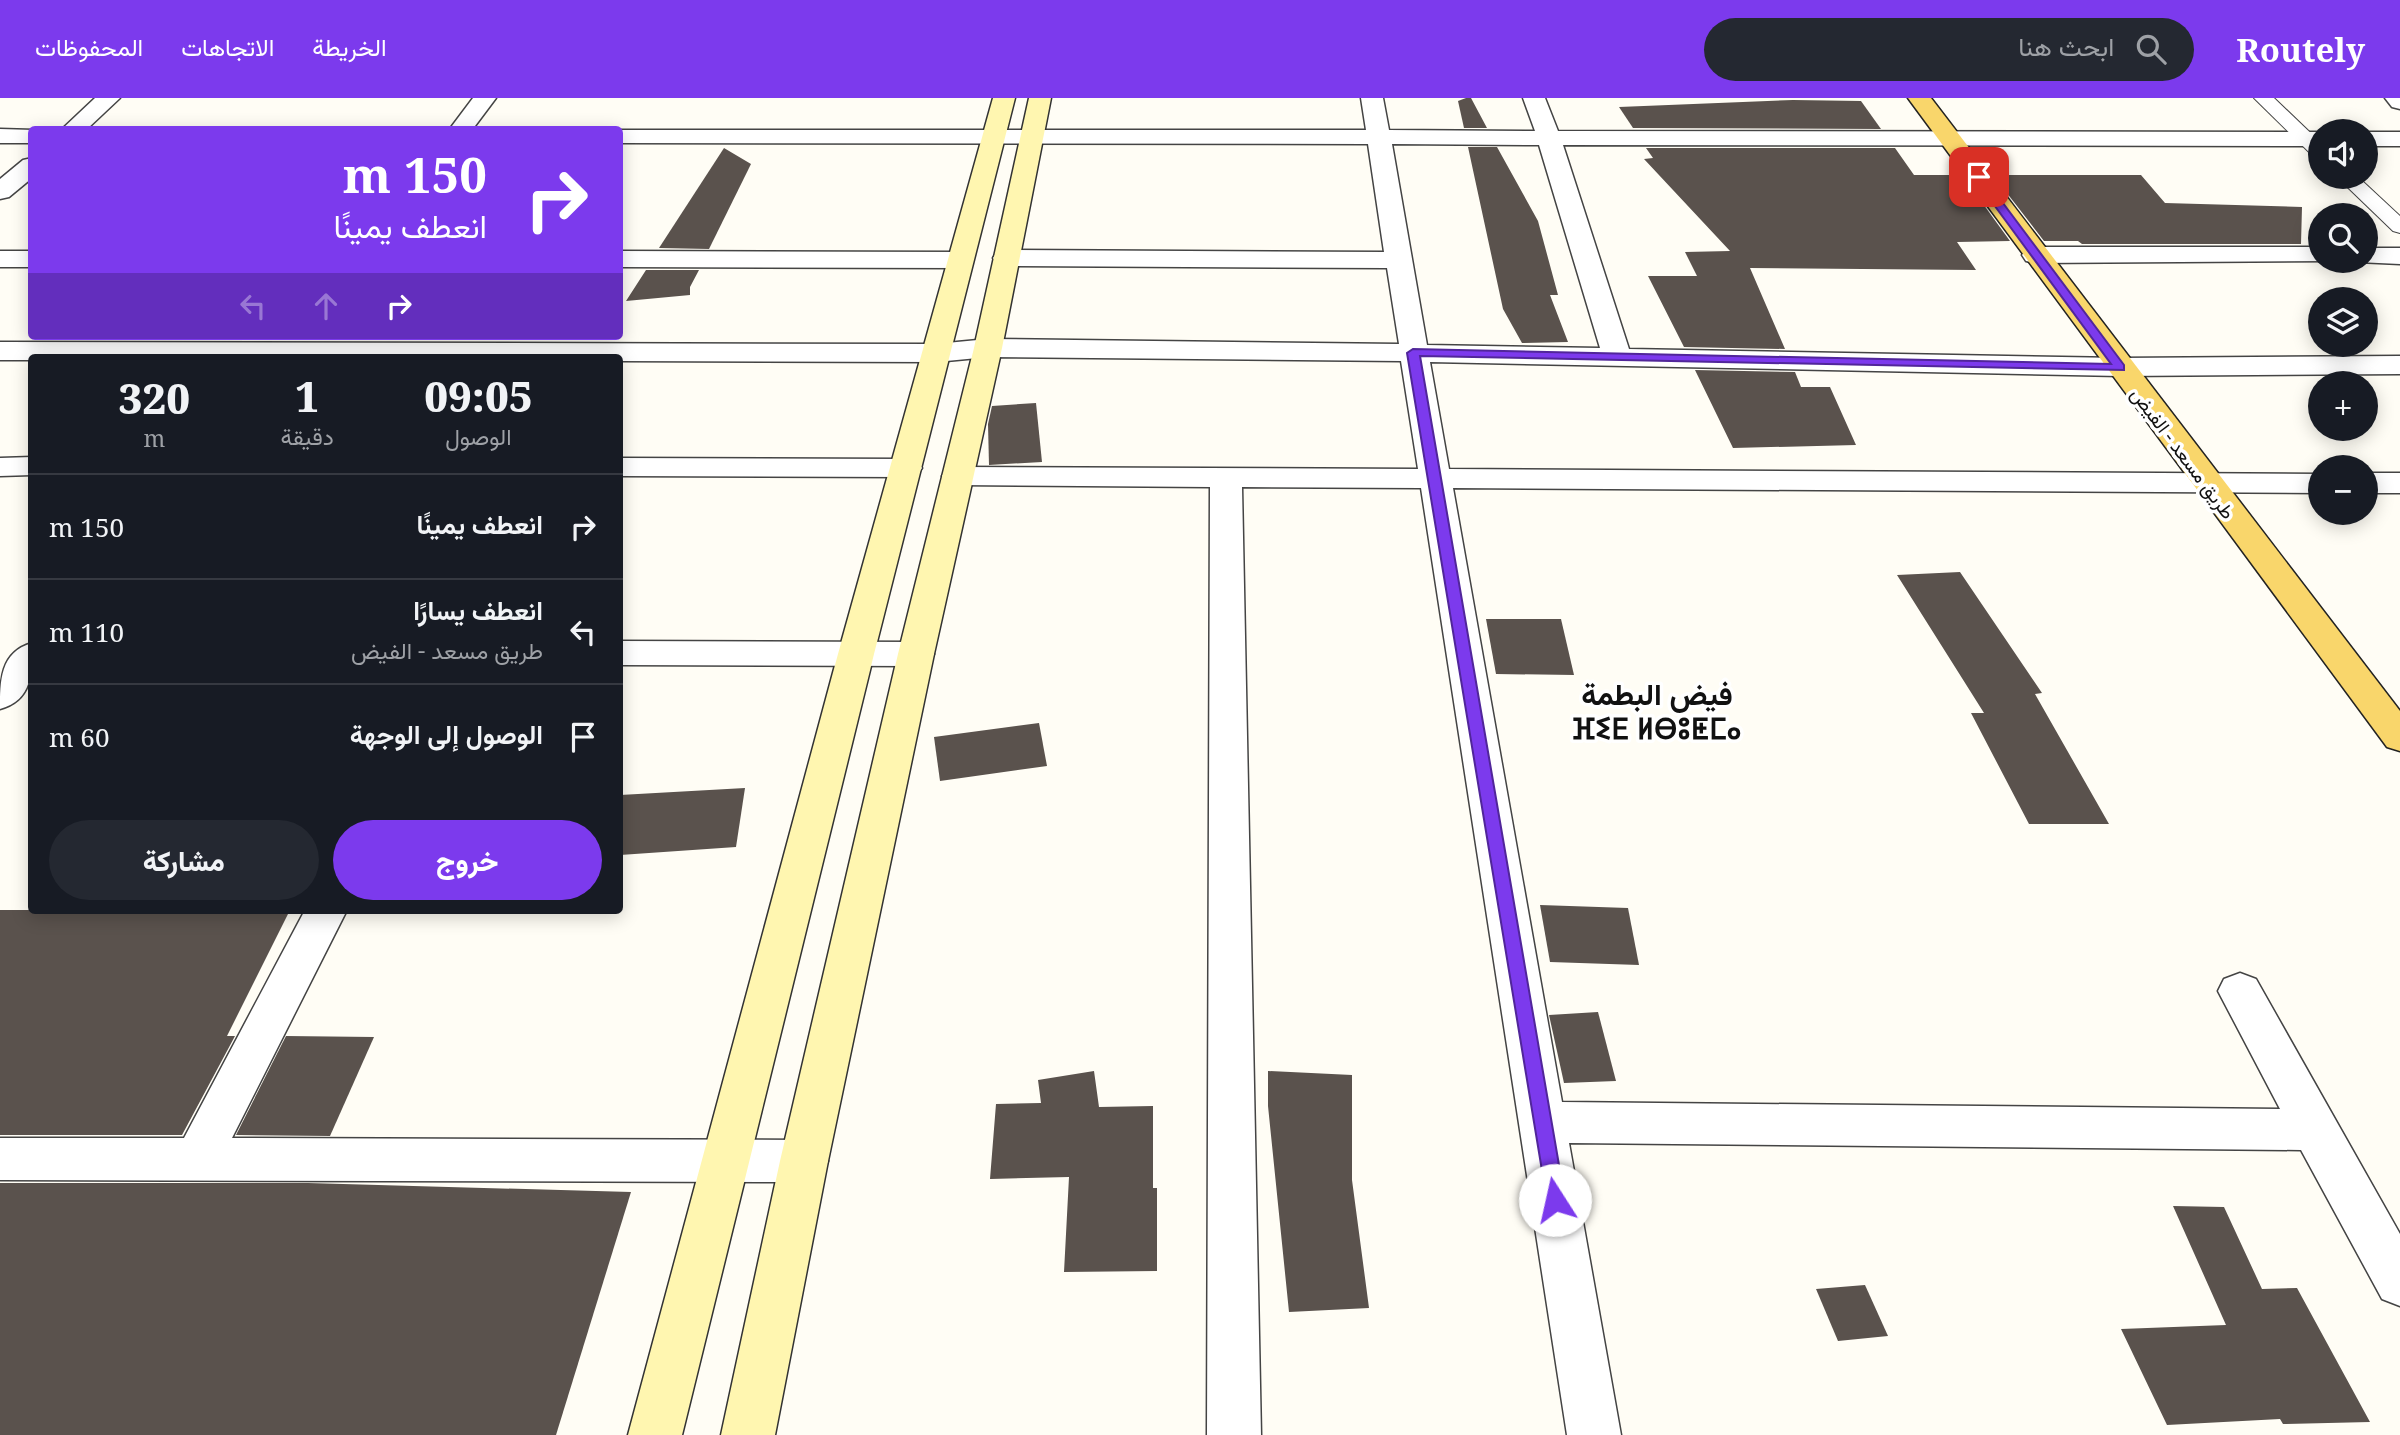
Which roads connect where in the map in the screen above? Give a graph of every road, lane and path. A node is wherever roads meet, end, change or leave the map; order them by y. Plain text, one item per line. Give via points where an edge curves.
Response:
1 (109, 98) edge
2 (485, 98) edge
3 (1004, 98) edge
4 (1040, 98) edge
5 (1372, 98) edge
6 (1534, 98) edge
7 (1919, 98) edge
8 (2263, 98) edge
9 (77, 126) edge
10 (463, 126) edge
11 (0, 136) edge
12 (28, 136) edge
13 (623, 136) edge
14 (2308, 136) edge
15 (996, 137) junction
16 (1033, 137) junction
17 (1380, 137) junction
18 (1549, 138) junction
19 (1950, 138) junction
20 (2378, 139) edge
21 (2400, 139) edge
22 (2308, 143) edge
23 (28, 168) edge
24 (2360, 189) edge
25 (0, 192) edge
26 (2400, 226) edge
27 (2035, 255) junction
28 (2308, 256) edge
29 (2378, 256) edge
30 (2400, 256) edge
31 (1006, 258) junction
32 (0, 259) edge
33 (28, 259) edge
34 (623, 259) edge
35 (960, 260) junction
36 (1399, 260) junction
37 (280, 348) edge
38 (988, 348) junction
39 (0, 351) edge
40 (936, 353) junction
41 (1413, 353) junction
42 (1617, 357) junction
43 (2400, 365) edge
44 (2120, 368) junction
45 (28, 466) edge
46 (0, 467) edge
47 (623, 467) edge
48 (906, 468) junction
49 (958, 476) junction
50 (1226, 478) junction
51 (1434, 479) junction
52 (2205, 482) junction
53 (2308, 483) edge
54 (2378, 483) edge
55 (2400, 483) edge
56 (0, 651) edge
57 (28, 653) edge
58 (623, 653) edge
59 (856, 654) junction
60 (916, 654) junction
61 (28, 658) edge
62 (0, 697) edge
63 (2400, 738) edge
64 (324, 914) edge
65 (2240, 991) dead end
66 (1542, 1122) junction
67 (2315, 1129) junction
68 (198, 1158) junction
69 (0, 1159) edge
70 (724, 1160) junction
71 (804, 1161) junction
72 (2400, 1282) edge
73 (655, 1435) edge
74 (748, 1435) edge
75 (1234, 1435) edge
76 (1594, 1435) edge

1 - 9 street
2 - 10 street
3 - 15 main road
4 - 16 main road
5 - 17 street
6 - 18 street
7 - 19 main road, طريق مسعد - الفيض
8 - 14 lane
11 - 12 street
13 - 15 street
15 - 16 street
15 - 35 main road
16 - 17 street
16 - 31 main road
17 - 18 street
17 - 36 street
18 - 19 street
18 - 42 street
19 - 22 street
19 - 27 main road, طريق مسعد - الفيض
20 - 21 street
23 - 25 street
24 - 26 lane
27 - 28 street
27 - 44 main road, طريق مسعد - الفيض
29 - 30 street
31 - 36 street
31 - 38 main road
32 - 33 street
34 - 35 street
35 - 40 main road
36 - 41 street
37 - 39 street
37 - 40 street
38 - 40 street
38 - 41 street
38 - 49 main road
40 - 48 main road
41 - 42 street
41 - 51 street
42 - 44 street
43 - 44 street
44 - 52 main road, طريق مسعد - الفيض
45 - 46 street
47 - 48 street
48 - 59 main road
49 - 50 street
49 - 60 main road
50 - 51 street
50 - 75 street
51 - 52 street
51 - 66 street
52 - 53 street
52 - 63 main road, طريق مسعد - الفيض
54 - 55 street
56 - 57 street
58 - 59 street
59 - 60 street
59 - 70 main road
60 - 71 main road
61 - 62 street
64 - 68 street
65 - 67 street
66 - 67 street
66 - 76 street
67 - 72 street
68 - 69 street
68 - 70 street
70 - 71 street
70 - 73 main road
71 - 74 main road

